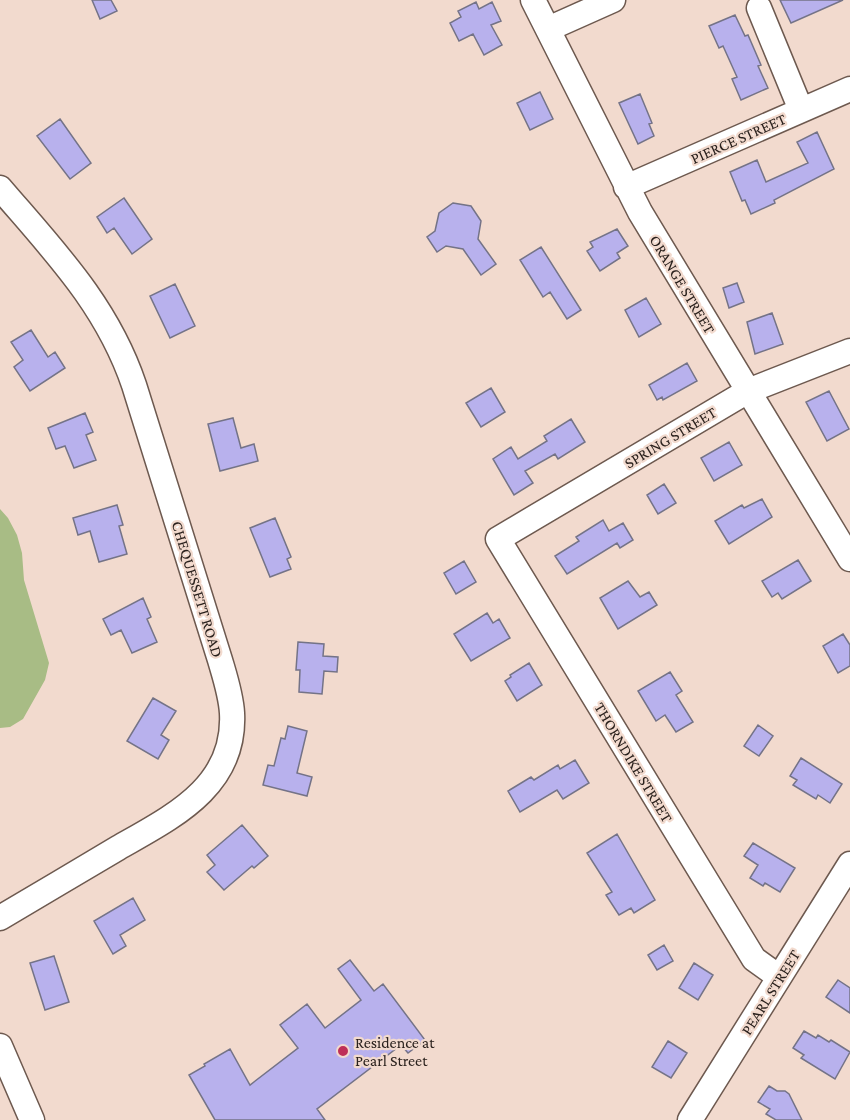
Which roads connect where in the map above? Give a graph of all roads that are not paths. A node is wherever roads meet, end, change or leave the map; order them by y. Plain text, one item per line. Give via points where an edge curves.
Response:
1 (533, 0) edge
2 (613, 0) edge
3 (759, 8) dead end
4 (548, 29) junction
5 (850, 88) edge
6 (801, 110) junction
7 (626, 187) junction
8 (0, 189) edge
9 (850, 351) edge
10 (748, 391) junction
11 (498, 538) joint
12 (850, 559) edge
13 (850, 864) edge
14 (0, 918) edge
15 (779, 977) junction
16 (0, 1046) edge
17 (32, 1120) edge
18 (690, 1120) edge

1 - 4 street, ORANGE STREET
2 - 4 street
3 - 6 street
4 - 7 street, ORANGE STREET
5 - 6 street, PIERCE STREET
6 - 7 street, PIERCE STREET
7 - 10 street, ORANGE STREET
8 - 14 street, CHEQUESSETT ROAD via 83,287 125,361 228,686 232,721 221,765 194,800
9 - 10 street, SPRING STREET
10 - 11 street, SPRING STREET
10 - 12 street, ORANGE STREET
11 - 15 street, THORNDIKE STREET via 754,959
13 - 15 street, PEARL STREET
15 - 18 street, PEARL STREET
16 - 17 street

